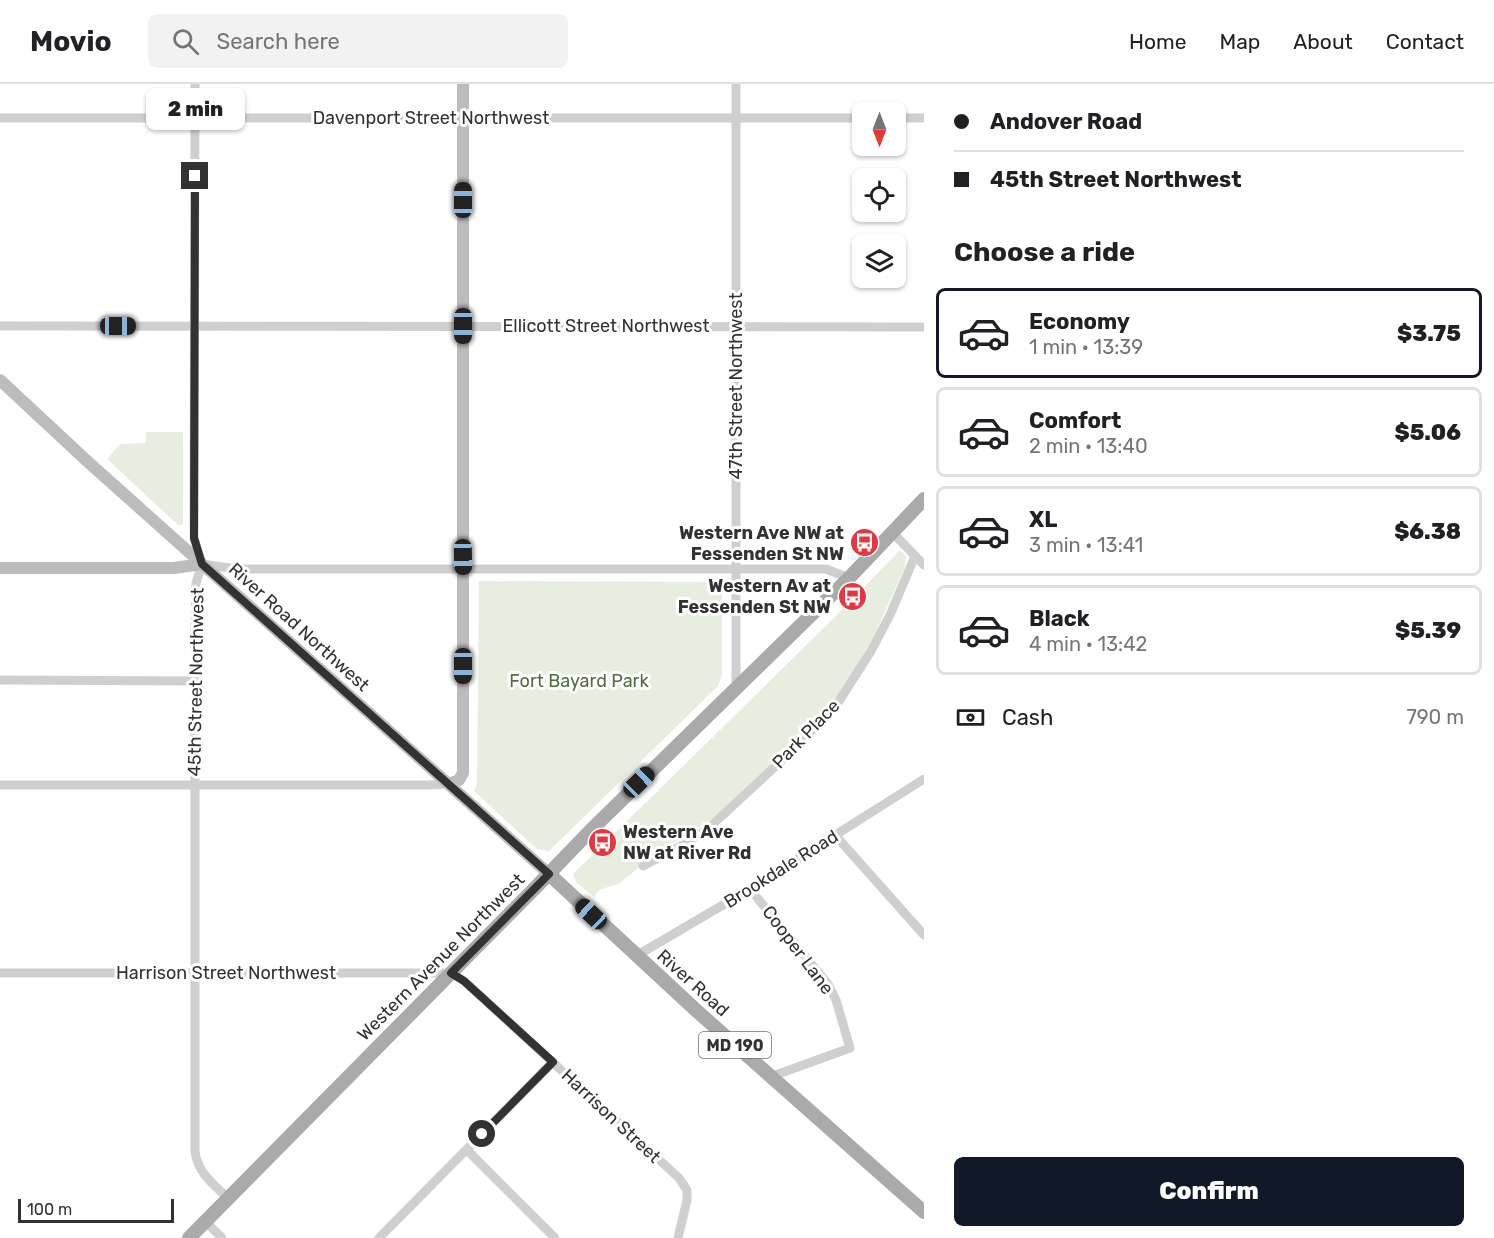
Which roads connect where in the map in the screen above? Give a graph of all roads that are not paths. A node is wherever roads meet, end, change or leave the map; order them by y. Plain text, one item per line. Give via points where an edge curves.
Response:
1 (195, 84) edge
2 (463, 84) edge
3 (736, 84) edge
4 (0, 118) edge
5 (195, 118) junction
6 (463, 118) junction
7 (736, 118) junction
8 (852, 118) edge
9 (906, 118) edge
10 (924, 118) edge
11 (0, 326) edge
12 (195, 326) junction
13 (463, 326) junction
14 (736, 326) junction
15 (924, 327) edge
16 (0, 380) edge
17 (924, 499) edge
18 (892, 532) junction
19 (915, 556) junction
20 (202, 564) junction
21 (924, 565) edge
22 (0, 568) edge
23 (463, 569) junction
24 (735, 569) junction
25 (849, 578) junction
26 (0, 680) edge
27 (195, 681) junction
28 (736, 688) junction
29 (924, 779) edge
30 (449, 784) junction
31 (0, 785) edge
32 (194, 785) junction
33 (836, 835) junction
34 (643, 866) dead end
35 (549, 874) junction
36 (750, 889) junction
37 (924, 934) edge
38 (636, 956) junction
39 (0, 973) edge
40 (195, 973) junction
41 (451, 973) junction
42 (553, 1062) junction
43 (770, 1077) junction
44 (467, 1150) junction
45 (228, 1198) junction
46 (924, 1212) edge
47 (205, 1221) junction
48 (384, 1236) edge
49 (189, 1238) edge
50 (222, 1238) edge
51 (555, 1238) edge
52 (678, 1238) edge

1 - 5 street, 45th Street Northwest
2 - 6 street
3 - 7 street, 47th Street Northwest
4 - 5 street, Davenport Street Northwest
5 - 6 street, Davenport Street Northwest
5 - 12 street, 45th Street Northwest
6 - 7 street, Davenport Street Northwest
6 - 13 street
7 - 8 street, Davenport Street Northwest
7 - 14 street, 47th Street Northwest
9 - 10 street
11 - 12 street, Ellicott Street Northwest
12 - 13 street, Ellicott Street Northwest
12 - 20 street, 45th Street Northwest via 194,538
13 - 14 street, Ellicott Street Northwest
13 - 23 street
14 - 15 street, Ellicott Street Northwest
14 - 24 street, 47th Street Northwest
16 - 20 street, River Road Northwest
17 - 18 main road, Western Avenue Northwest
18 - 19 street
18 - 25 main road, Western Avenue Northwest
19 - 21 street
19 - 34 street, Park Place via 871,651 834,709 711,826
20 - 22 street via 174,568
20 - 23 street via 237,569
20 - 27 street, 45th Street Northwest via 196,584
20 - 30 street, River Road Northwest
23 - 24 street
23 - 30 street via 463,773 459,780
24 - 25 street via 826,569
24 - 28 street, 47th Street Northwest
25 - 28 main road, Western Avenue Northwest
26 - 27 street
27 - 32 street, 45th Street Northwest
28 - 35 main road, Western Avenue Northwest
29 - 33 street, Brookdale Road
30 - 32 street
30 - 35 street, River Road Northwest
31 - 32 street
32 - 40 street, 45th Street Northwest
33 - 36 street, Brookdale Road
33 - 37 street
35 - 38 main road, River Road / MD 190
35 - 41 main road, Western Avenue Northwest
36 - 38 street, Brookdale Road
36 - 43 street, Cooper Lane via 828,984 850,1048
38 - 43 main road, River Road / MD 190
39 - 40 street, Harrison Street Northwest
40 - 41 street, Harrison Street Northwest
40 - 45 street, 45th Street Northwest via 195,1156 201,1170
41 - 42 street, Harrison Street
41 - 45 main road, Western Avenue Northwest
42 - 44 street
42 - 52 street, Harrison Street via 679,1178 687,1190 687,1200
43 - 46 main road, River Road / MD 190
44 - 48 street
44 - 51 street
45 - 47 main road, Western Avenue Northwest
47 - 49 main road, Western Avenue Northwest
47 - 50 street

